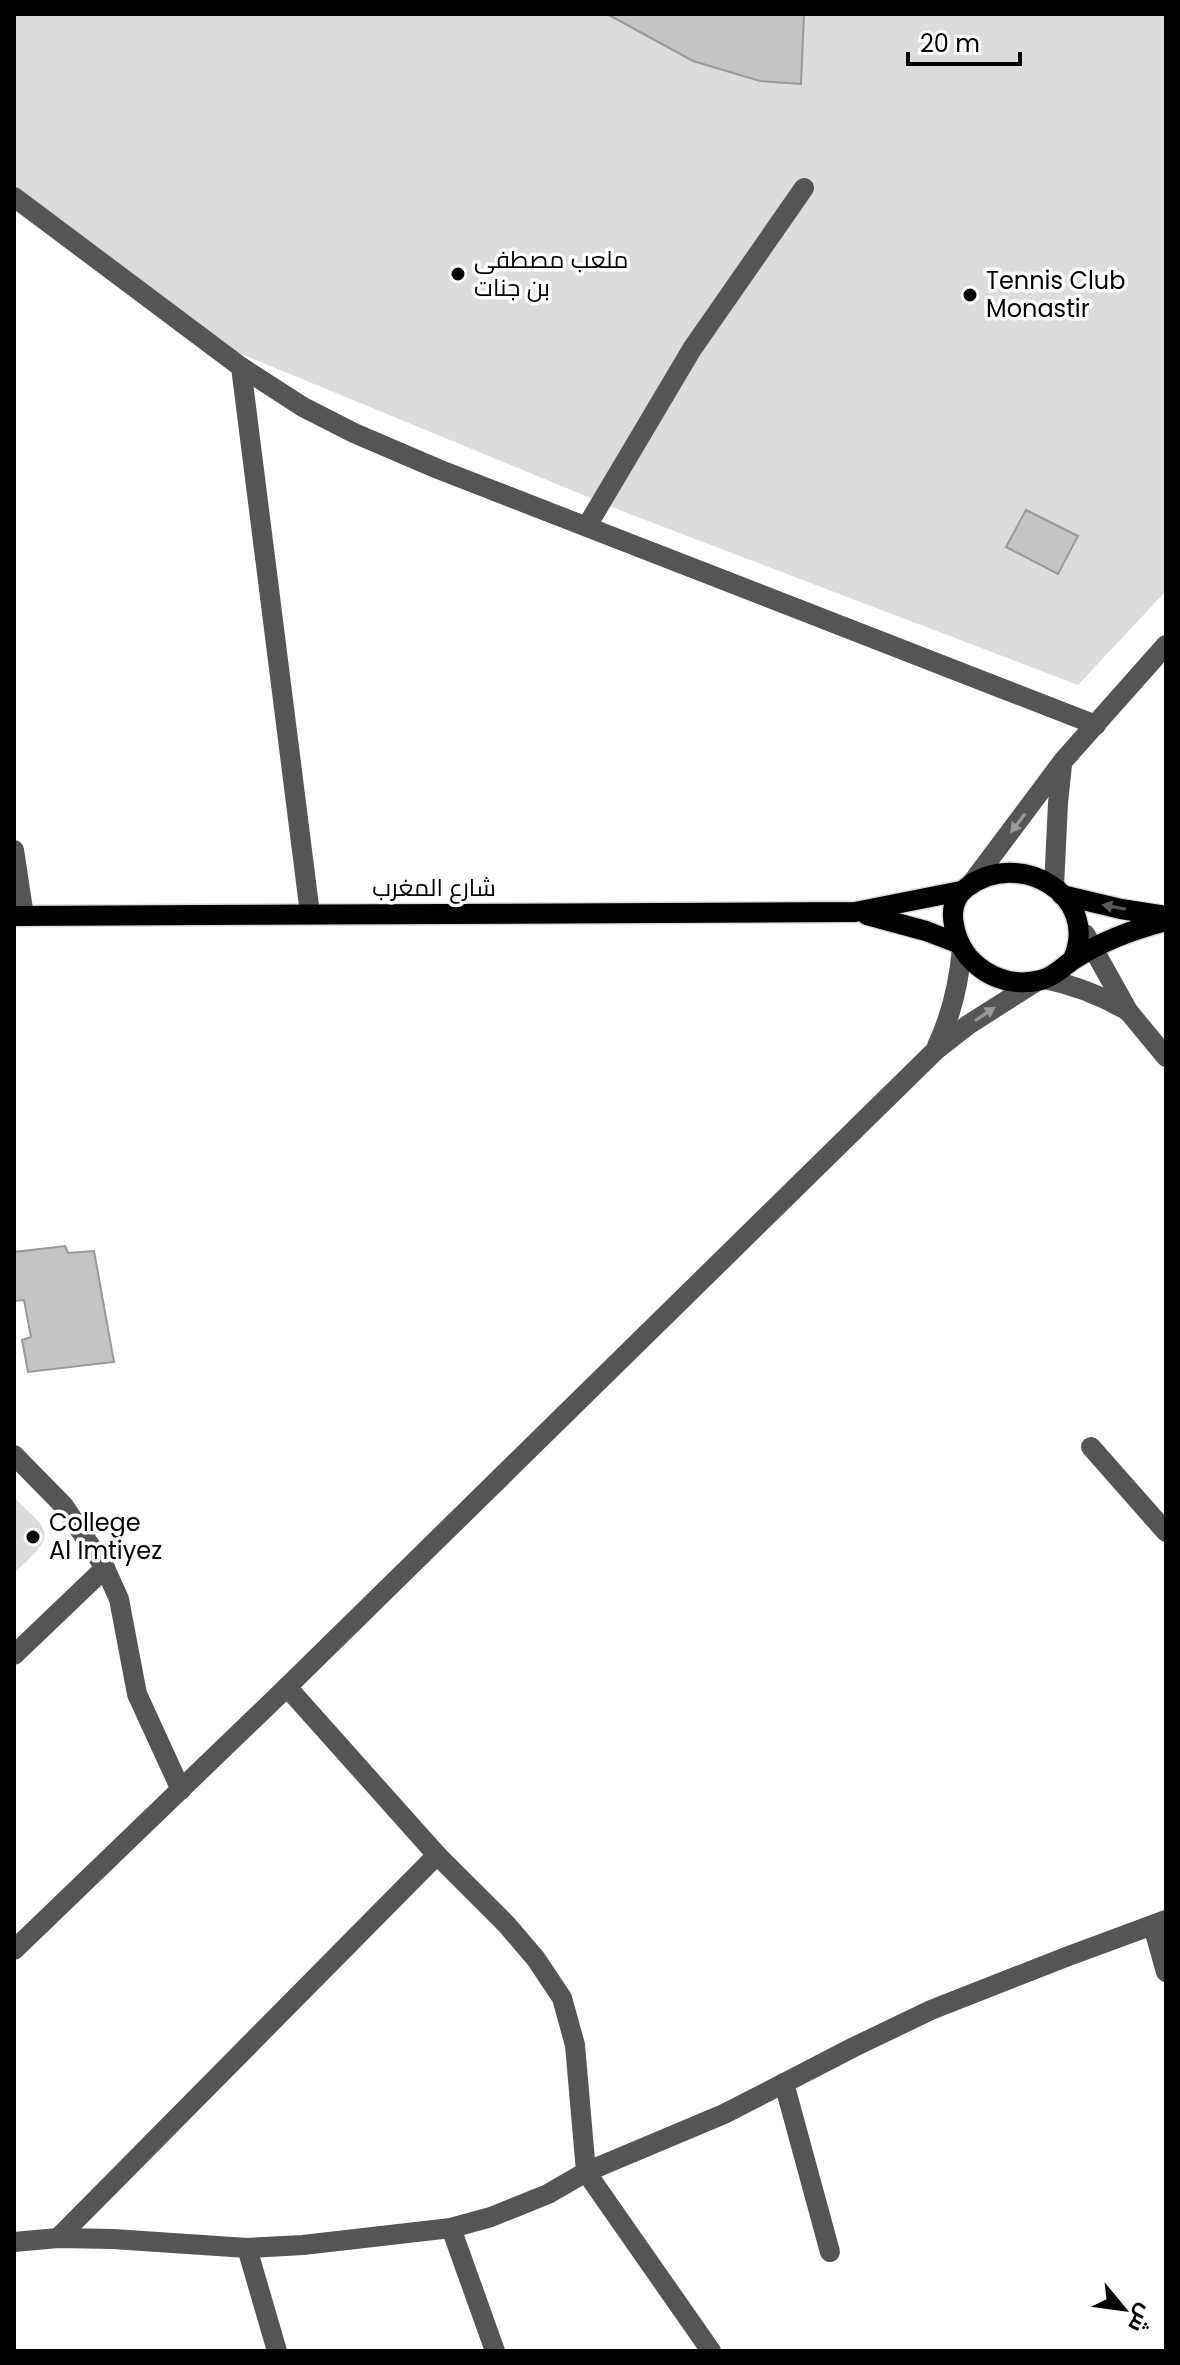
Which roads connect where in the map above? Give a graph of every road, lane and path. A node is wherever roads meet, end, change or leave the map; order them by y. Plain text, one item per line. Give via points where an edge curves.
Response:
1 (804, 188) dead end
2 (14, 197) edge
3 (241, 367) junction
4 (587, 526) junction
5 (1166, 645) edge
6 (1096, 725) junction
7 (1063, 761) junction
8 (14, 850) edge
9 (966, 887) junction
10 (1058, 891) junction
11 (855, 912) junction
12 (1074, 913) junction
13 (310, 914) junction
14 (19, 916) edge
15 (1166, 918) edge
16 (961, 946) junction
17 (1093, 948) junction
18 (1073, 959) junction
19 (1040, 980) junction
20 (1128, 1011) junction
21 (936, 1050) junction
22 (1166, 1057) edge
23 (1091, 1447) dead end
24 (14, 1455) edge
25 (1166, 1532) edge
26 (105, 1568) junction
27 (14, 1655) edge
28 (287, 1687) junction
29 (181, 1790) junction
30 (437, 1855) junction
31 (1160, 1923) edge
32 (14, 1950) edge
33 (1166, 1972) edge
34 (784, 2083) junction
35 (586, 2172) junction
36 (451, 2228) junction
37 (58, 2238) junction
38 (14, 2242) edge
39 (247, 2248) junction
40 (830, 2252) dead end
41 (277, 2351) edge
42 (495, 2351) edge
43 (711, 2351) edge

1 - 4 street via 692,349
2 - 3 street
3 - 4 street via 354,433
3 - 13 street
4 - 6 street
5 - 6 street
6 - 7 street
7 -> 9 street
7 - 10 street
8 - 14 street
9 - 10 main road, شارع المغرب via 1013,872 1034,876
9 - 11 main road, شارع المغرب
9 - 16 main road via 954,901
10 - 12 main road
15 -> 10 main road, شارع المغرب
11 - 13 main road, شارع المغرب
11 - 16 main road, شارع المغرب
12 - 17 street
12 - 18 main road via 1079,935
13 - 14 main road, شارع المغرب
15 - 17 main road, شارع المغرب
16 - 19 main road, شارع المغرب via 977,966 997,978
16 - 21 street via 955,1001
17 - 18 main road, شارع المغرب
17 - 20 street
18 - 19 main road, شارع المغرب
19 - 20 street via 1074,985
21 -> 19 street
20 - 22 street
21 - 28 street
23 - 25 street
24 - 26 street via 64,1506
26 - 27 street
26 - 29 street via 119,1599 137,1694
28 - 29 street
28 - 30 street
29 - 32 street
30 - 35 street via 507,1925 562,1998 575,2045
30 - 37 street
31 - 33 street
31 - 34 street via 931,2010
34 - 35 street
34 - 40 street
35 - 36 street via 548,2194
35 - 43 street
36 - 39 street
36 - 42 street
37 - 38 street
37 - 39 street
39 - 41 street

